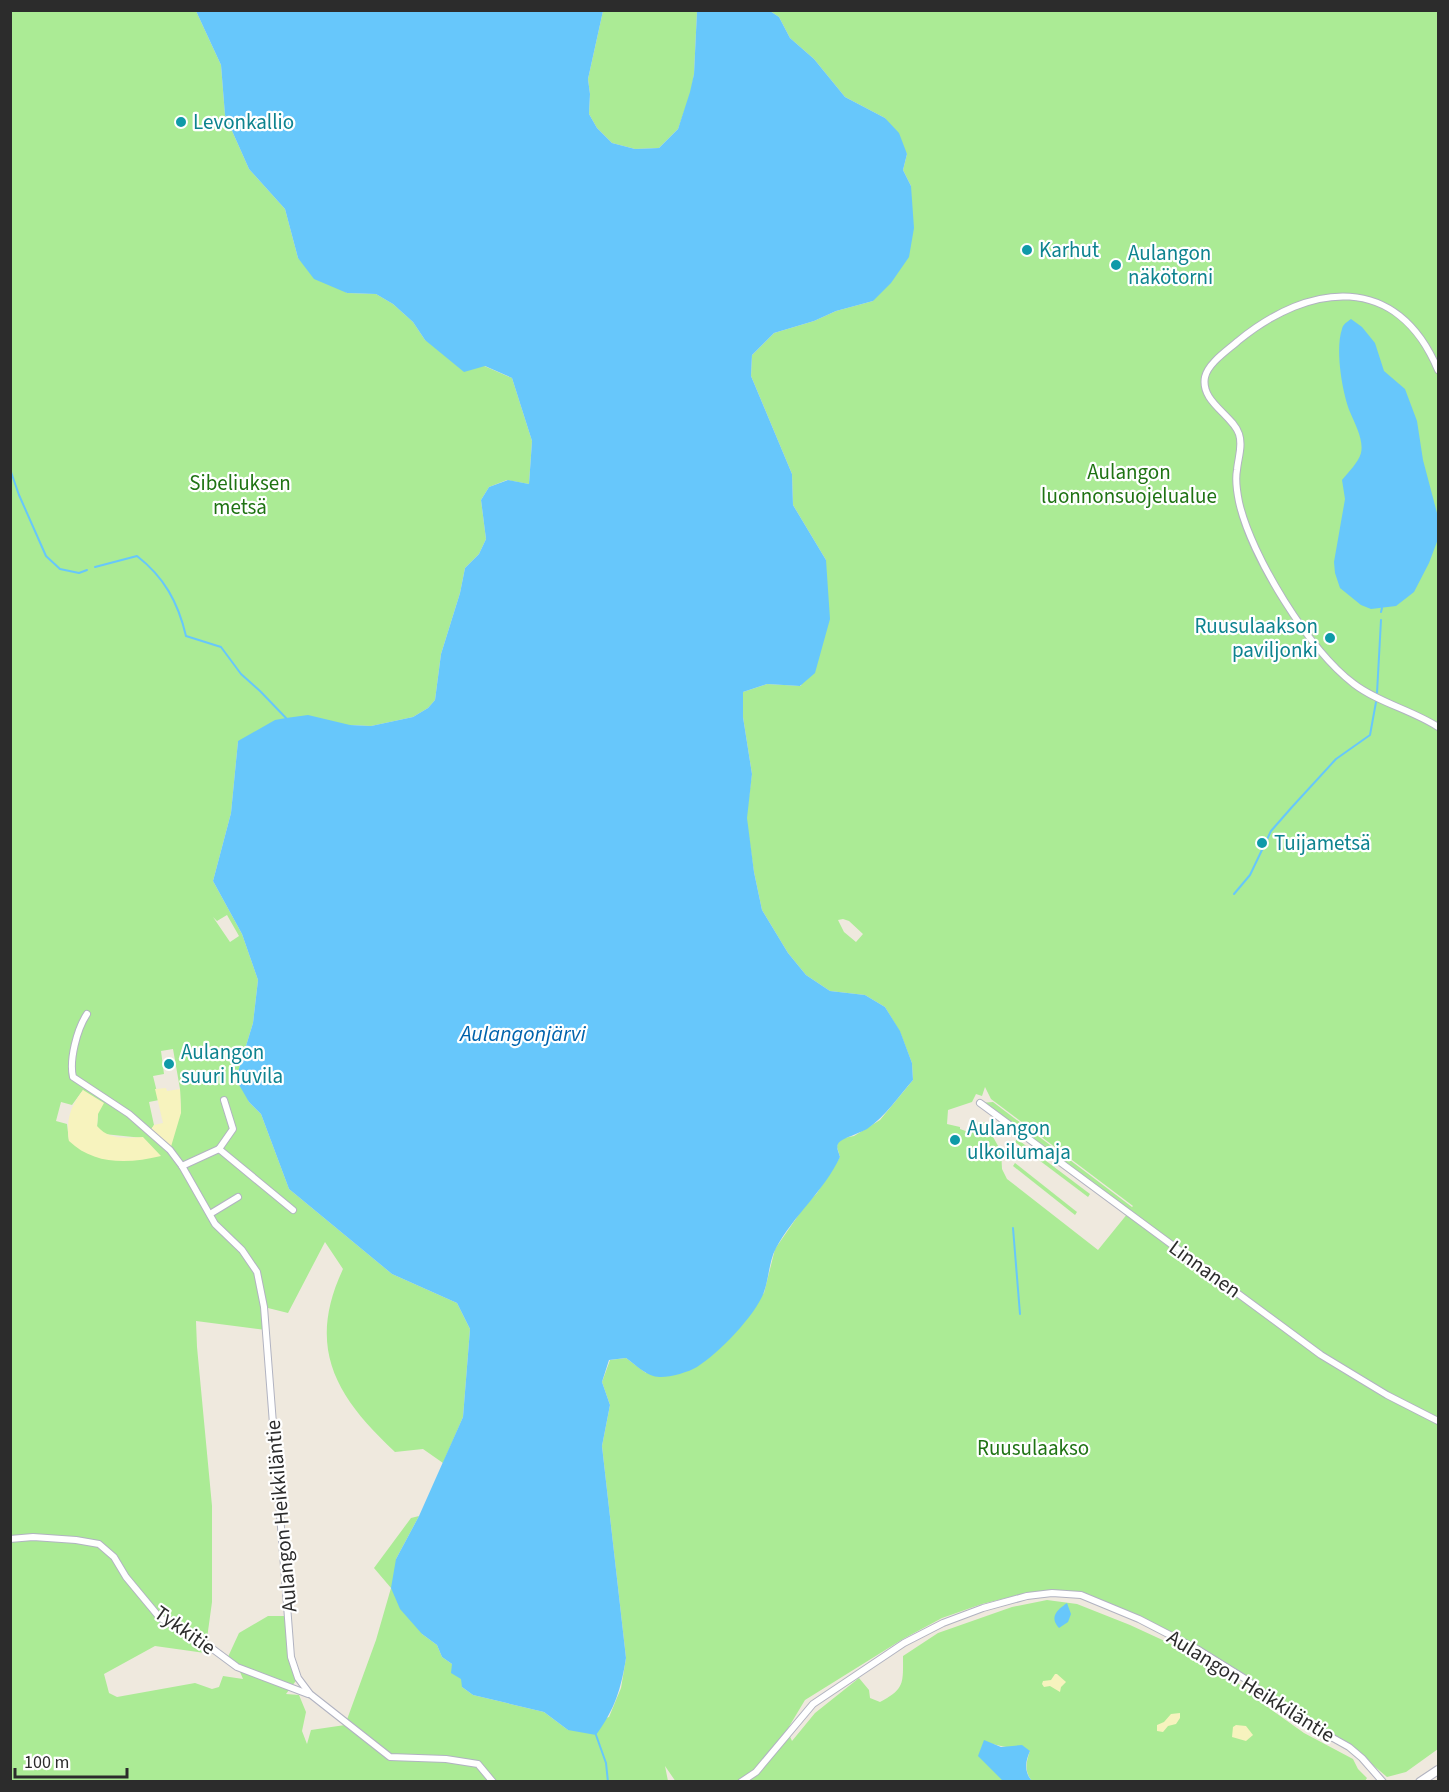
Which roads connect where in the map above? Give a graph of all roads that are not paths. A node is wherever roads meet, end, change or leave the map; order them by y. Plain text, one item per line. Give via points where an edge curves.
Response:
1 (1438, 370) edge
2 (1438, 727) edge
3 (87, 1014) dead end
4 (224, 1100) dead end
5 (980, 1103) dead end
6 (219, 1149) junction
7 (182, 1166) junction
8 (237, 1197) dead end
9 (293, 1210) dead end
10 (210, 1214) junction
11 (1438, 1421) edge
12 (10, 1539) edge
13 (310, 1694) junction
14 (1438, 1770) edge
15 (493, 1782) edge
16 (741, 1782) edge
17 (1383, 1782) edge
18 (1420, 1782) edge

1 - 2 street via 1427,346 1405,320 1375,300 1341,296 1309,301 1256,326 1211,367 1205,385 1239,434 1237,487 1250,532 1278,591 1307,634 1355,685
3 - 7 street, Aulangon Heikkiläntie via 80,1025 71,1067 73,1077 129,1114 170,1150
4 - 6 street via 233,1129
5 - 11 street, Linnanen via 1321,1355
6 - 7 street
6 - 9 street
7 - 10 street, Aulangon Heikkiläntie
8 - 10 street
10 - 13 street, Aulangon Heikkiläntie via 257,1272 264,1306 291,1656 297,1678
12 - 13 street, Tykkitie via 33,1537 99,1544 114,1557 160,1618 237,1667
13 - 15 street, Aulangon Heikkiläntie via 390,1757 446,1758 477,1764
14 - 18 street
16 - 17 street, Aulangon Heikkiläntie via 756,1772 813,1704 904,1643 983,1608 1052,1593 1081,1595 1140,1619 1197,1649 1299,1719 1349,1747

